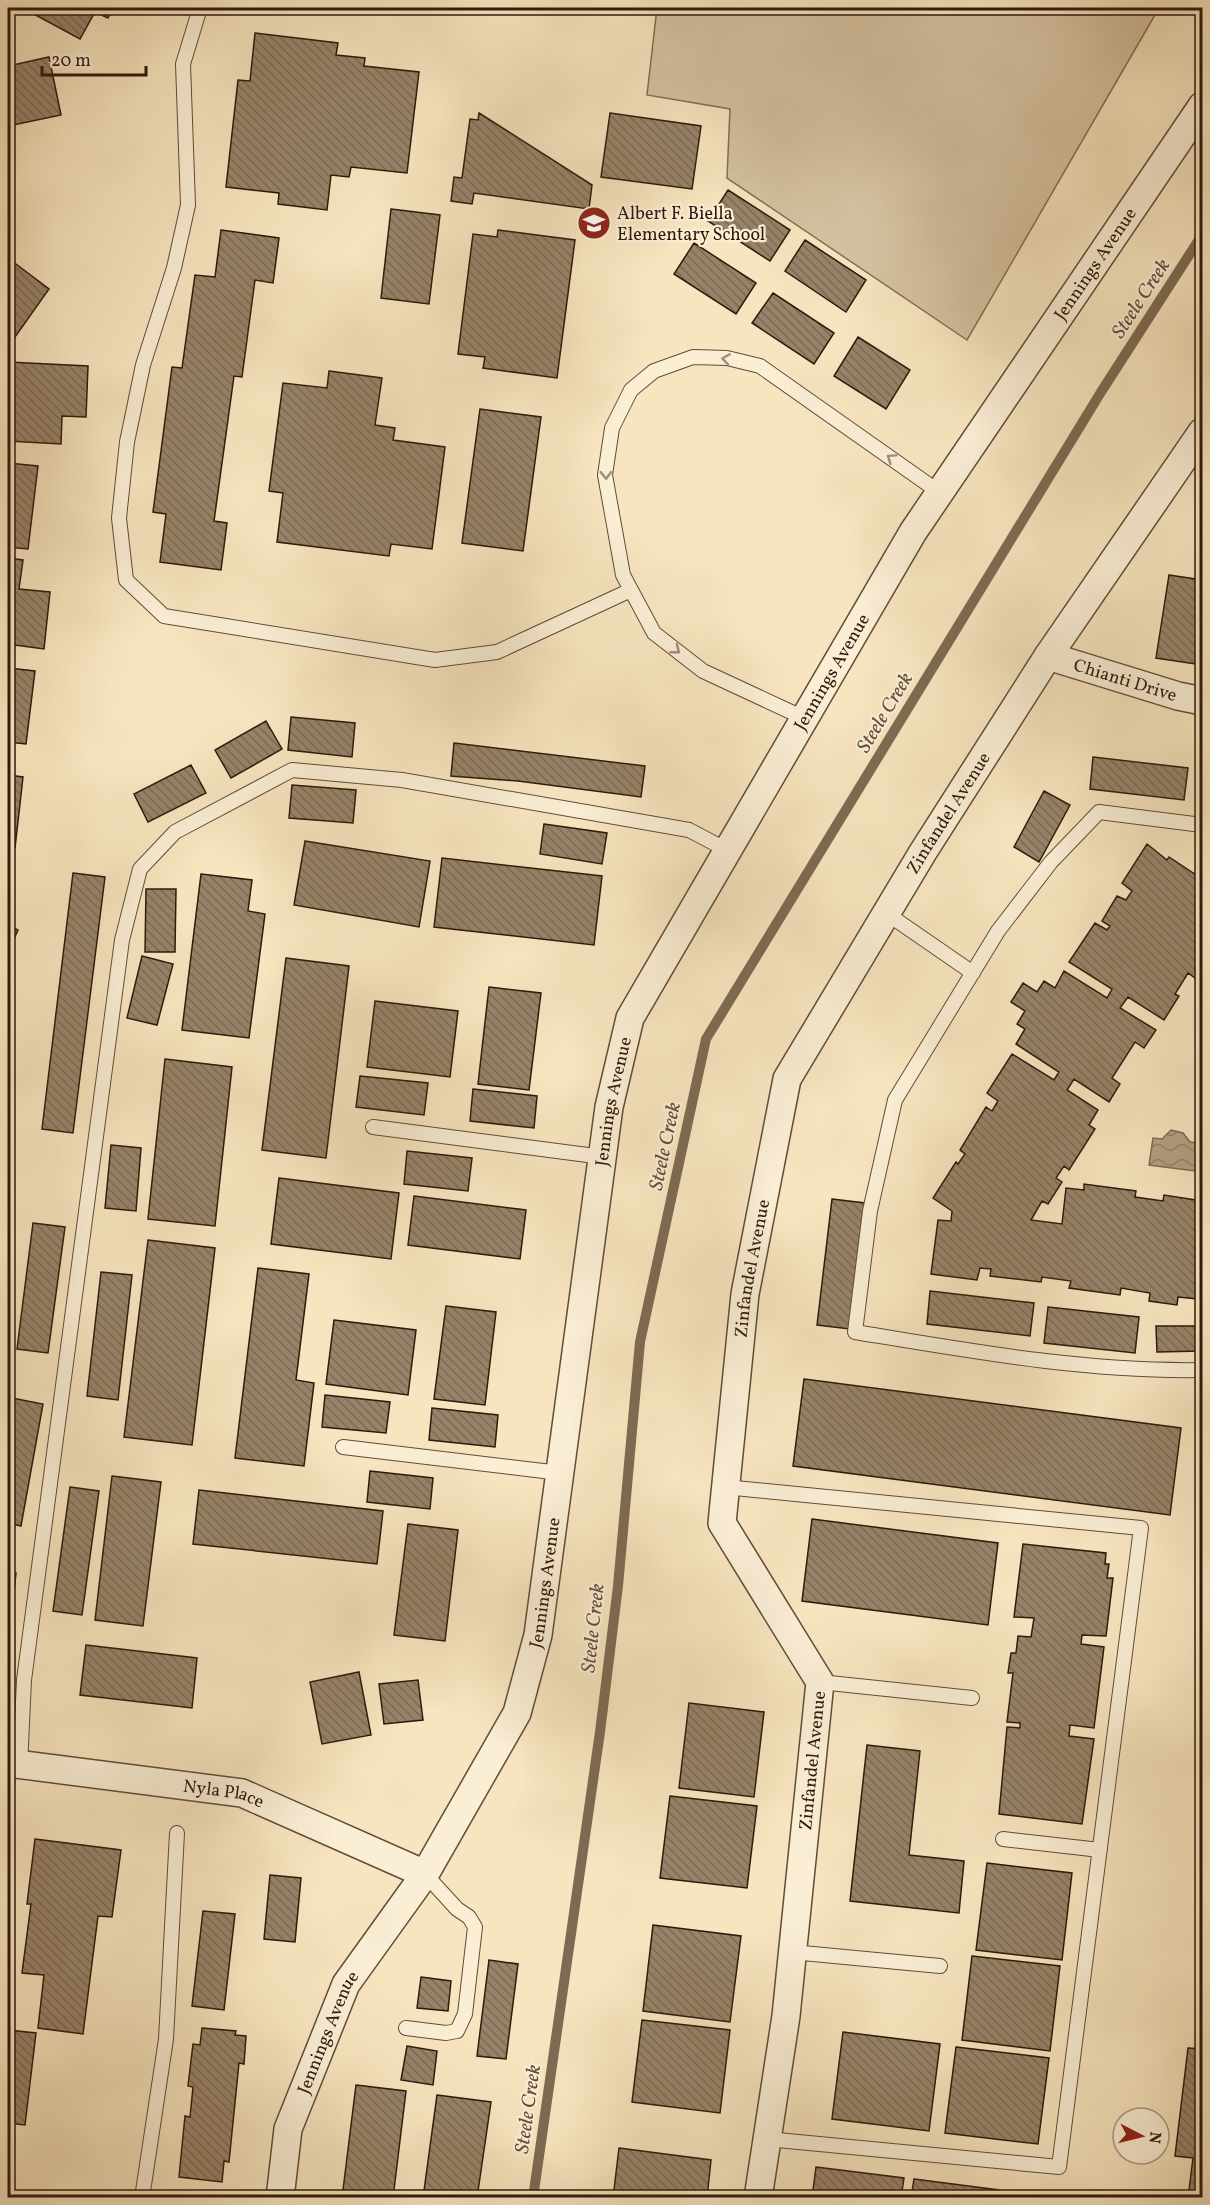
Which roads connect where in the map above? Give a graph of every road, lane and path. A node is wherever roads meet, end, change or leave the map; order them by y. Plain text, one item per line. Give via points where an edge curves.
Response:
1 (200, 8) edge
2 (1203, 106) edge
3 (1203, 432) edge
4 (939, 492) junction
5 (631, 590) junction
6 (1048, 656) junction
7 (1203, 700) edge
8 (804, 718) junction
9 (1203, 825) edge
10 (727, 850) junction
11 (886, 913) junction
12 (973, 973) junction
13 (373, 1127) dead end
14 (603, 1157) junction
15 (1203, 1370) edge
16 (343, 1448) dead end
17 (560, 1473) junction
18 (725, 1487) junction
19 (820, 1682) junction
20 (972, 1698) dead end
21 (14, 1765) edge
22 (177, 1833) dead end
23 (1003, 1839) dead end
24 (1100, 1850) junction
25 (425, 1874) junction
26 (792, 1952) junction
27 (940, 1966) dead end
28 (406, 2028) dead end
29 (767, 2139) junction
30 (142, 2198) edge
31 (280, 2198) edge
32 (758, 2198) edge

1 - 5 lane via 183,64 189,205 143,365 127,442 118,518 126,580 164,616 435,660 497,652
2 - 4 street, Jennings Avenue
3 - 6 street, Zinfandel Avenue
4 -> 5 lane via 760,366 727,357 693,357 654,371 632,390 612,428 605,475 623,575
4 - 8 street, Jennings Avenue
5 -> 8 lane via 654,633 703,671
6 - 7 street, Chianti Drive
6 - 11 street, Zinfandel Avenue
8 - 10 street, Jennings Avenue
9 - 12 lane via 1099,812 1044,871 998,931
10 - 14 street, Jennings Avenue via 630,1018 609,1107
10 - 21 lane via 689,830 402,780 292,770 175,832 140,869 122,940
11 - 12 lane
11 - 18 street, Zinfandel Avenue via 787,1078 746,1294
12 - 15 lane via 895,1100 870,1211 855,1332 1035,1361 1140,1371
13 - 14 lane
14 - 17 street, Jennings Avenue
16 - 17 lane
17 - 25 street, Jennings Avenue via 538,1635 517,1713
18 - 19 street, Zinfandel Avenue via 722,1523
18 - 24 lane via 1141,1528
19 - 20 lane
19 - 26 street, Zinfandel Avenue
21 - 25 street, Nyla Place via 242,1793
22 - 30 lane via 166,2039
23 - 24 lane
24 - 29 lane via 1059,2167
25 - 28 lane via 475,1927 465,2014 458,2031
25 - 31 street, Jennings Avenue via 346,1984 288,2129
26 - 27 lane
26 - 29 street, Zinfandel Avenue
29 - 32 street, Zinfandel Avenue

